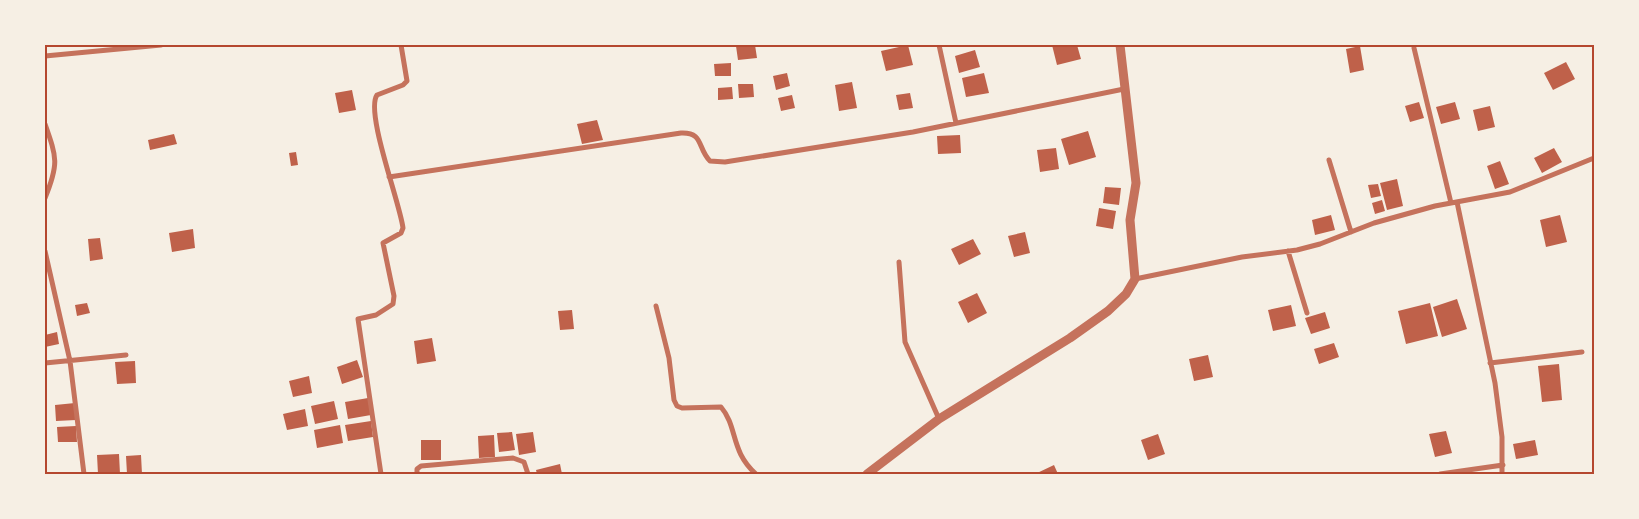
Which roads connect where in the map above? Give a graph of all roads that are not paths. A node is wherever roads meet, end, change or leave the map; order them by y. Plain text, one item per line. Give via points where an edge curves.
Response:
1 (161, 45) edge
2 (401, 45) edge
3 (939, 45) edge
4 (1120, 45) edge
5 (1414, 48) dead end
6 (45, 56) edge
7 (1124, 89) junction
8 (956, 123) junction
9 (45, 124) edge
10 (1594, 158) edge
11 (1329, 160) dead end
12 (389, 177) junction
13 (45, 198) edge
14 (1457, 202) junction
15 (1451, 203) junction
16 (1351, 232) junction
17 (45, 251) edge
18 (1288, 251) junction
19 (899, 262) dead end
20 (1135, 279) junction
21 (656, 306) dead end
22 (1307, 313) dead end
23 (1582, 352) dead end
24 (126, 355) dead end
25 (70, 361) junction
26 (45, 363) edge
27 (1490, 363) junction
28 (939, 420) junction
29 (1503, 465) junction
30 (84, 474) edge
31 (381, 474) edge
32 (417, 474) edge
33 (528, 474) edge
34 (756, 474) edge
35 (867, 474) edge
36 (1440, 474) edge
37 (1502, 474) edge

1 - 6 street
2 - 12 street via 407,81 374,100
3 - 8 street
4 - 7 street
5 - 15 street
7 - 8 street
7 - 20 street via 1135,160 1136,183 1130,220
8 - 12 street via 725,162 710,161 698,138 691,133
9 - 13 street via 54,149 56,168
10 - 14 street via 1510,192
11 - 16 street
12 - 31 street via 403,228 401,233 383,243 393,304 376,315 358,319
14 - 15 street
14 - 27 street
15 - 16 street
16 - 18 street via 1320,244
17 - 25 street
18 - 20 street
18 - 22 street
19 - 28 street via 905,342
20 - 28 street via 1126,294 1108,311
21 - 34 street via 677,406 721,407 726,412 738,452
23 - 27 street
24 - 25 street
25 - 26 street
25 - 30 street
27 - 29 street via 1502,436
28 - 35 street
29 - 36 street
29 - 37 street
32 - 33 street via 421,466 513,458 524,462

